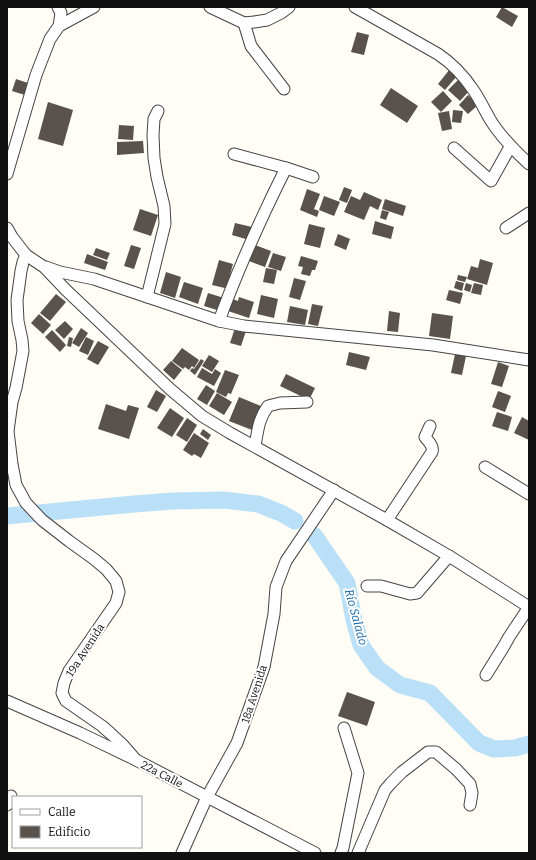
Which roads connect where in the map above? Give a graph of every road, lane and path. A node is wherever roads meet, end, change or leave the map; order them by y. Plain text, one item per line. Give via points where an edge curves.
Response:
1 (58, 7) edge
2 (94, 7) edge
3 (210, 7) edge
4 (289, 7) edge
5 (355, 7) edge
6 (374, 12) edge
7 (244, 23) junction
8 (59, 26) junction
9 (284, 89) dead end
10 (158, 111) dead end
11 (510, 147) junction
12 (454, 148) dead end
13 (234, 154) dead end
14 (529, 164) edge
15 (286, 168) junction
16 (7, 174) edge
17 (313, 177) dead end
18 (529, 213) edge
19 (7, 228) edge
20 (506, 228) dead end
21 (26, 255) junction
22 (44, 266) junction
23 (66, 273) junction
24 (62, 286) junction
25 (147, 297) junction
26 (219, 321) junction
27 (529, 360) edge
28 (12, 386) edge
29 (307, 402) dead end
30 (430, 426) dead end
31 (255, 446) junction
32 (485, 467) dead end
33 (334, 490) junction
34 (529, 494) edge
35 (387, 520) junction
36 (449, 556) junction
37 (368, 586) dead end
38 (529, 607) edge
39 (486, 674) dead end
40 (7, 701) edge
41 (344, 728) dead end
42 (136, 760) junction
43 (207, 797) junction
44 (470, 805) dead end
45 (182, 853) edge
46 (315, 853) edge
47 (341, 853) edge
48 (358, 853) edge

1 - 8 street via 61,13
2 - 8 street
3 - 7 street
4 - 7 street via 267,20
5 - 6 street
6 - 11 street via 450,62 475,92 491,122
7 - 9 street via 251,46
8 - 16 street via 50,39 36,75
10 - 25 street via 154,119 154,158 165,224
11 - 12 street via 491,181
11 - 14 street
13 - 15 street
15 - 17 street
15 - 26 street via 245,255
18 - 20 street
19 - 21 street
21 - 22 street
21 - 28 street via 17,300 22,352
22 - 23 street
22 - 24 street
23 - 24 street via 60,280
23 - 25 street via 94,279
24 - 31 street via 202,416
25 - 26 street
26 - 27 street via 244,326 433,345
28 - 42 street, 19a Avenida via 8,431 16,485 26,503 42,520 106,569 116,581 119,592 116,603 69,671 62,693 66,701 102,726
29 - 31 street via 268,406 259,424
30 - 35 street via 425,437 432,446 432,452
31 - 33 street
32 - 34 street
33 - 35 street
33 - 43 street, 18a Avenida via 286,561 276,587 274,614 264,667 237,743
35 - 36 street
36 - 37 street via 417,593
36 - 38 street
38 - 39 street
40 - 42 street, 22a Calle
41 - 47 street via 358,774
42 - 43 street, 22a Calle
43 - 45 street, 18a Avenida
43 - 46 street, 22a Calle
44 - 48 street via 470,784 436,752 428,752 402,772 385,790

